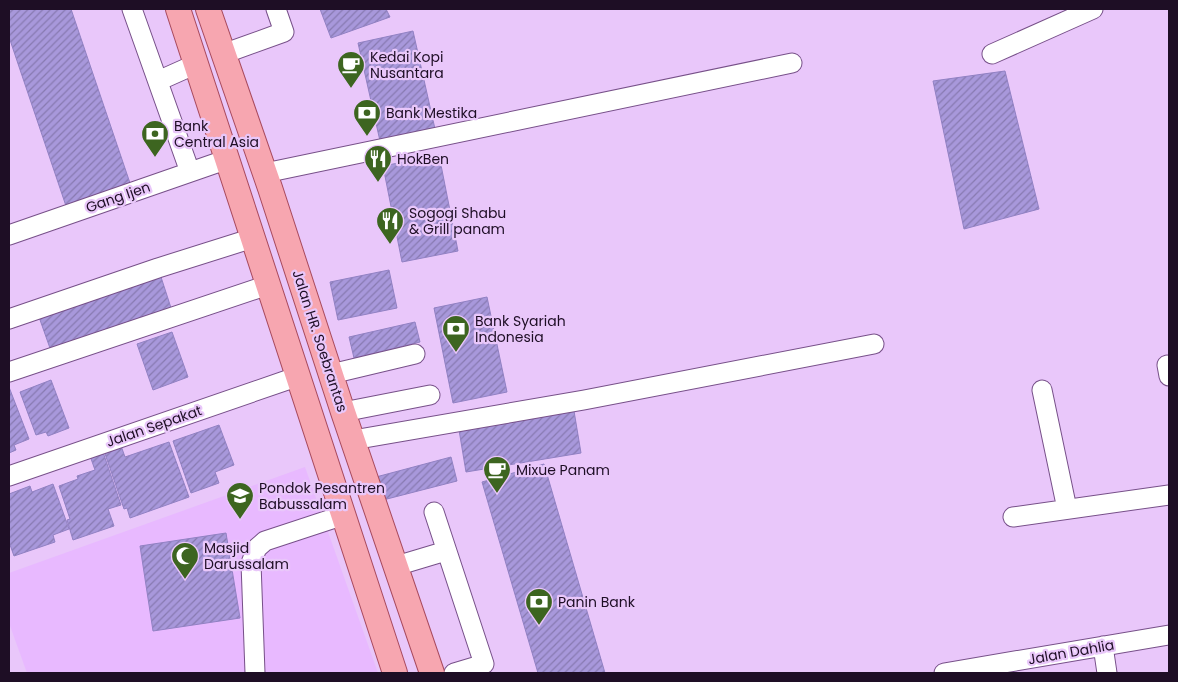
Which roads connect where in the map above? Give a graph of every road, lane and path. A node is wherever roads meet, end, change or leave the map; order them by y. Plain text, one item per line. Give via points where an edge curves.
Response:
1 (132, 9) edge
2 (178, 9) edge
3 (208, 9) edge
4 (276, 9) edge
5 (1093, 9) edge
6 (223, 54) junction
7 (992, 54) dead end
8 (792, 63) dead end
9 (196, 64) junction
10 (158, 81) junction
11 (228, 159) junction
12 (190, 172) junction
13 (265, 174) junction
14 (9, 235) edge
15 (252, 238) junction
16 (268, 285) junction
17 (9, 319) edge
18 (874, 344) dead end
19 (415, 354) dead end
20 (9, 372) edge
21 (331, 374) junction
22 (299, 376) junction
23 (1042, 390) dead end
24 (430, 395) dead end
25 (343, 412) junction
26 (353, 440) junction
27 (9, 476) edge
28 (1169, 495) edge
29 (1068, 509) junction
30 (434, 512) dead end
31 (344, 515) junction
32 (1013, 517) dead end
33 (446, 551) junction
34 (396, 566) junction
35 (1169, 635) edge
36 (1103, 646) junction
37 (485, 669) edge
38 (256, 672) edge
39 (395, 673) edge
40 (432, 673) edge
41 (454, 673) edge
42 (944, 673) edge
43 (1107, 673) edge

1 - 10 street
2 - 9 main road
3 - 6 main road, Jalan HR. Soebrantas
4 - 6 street via 284,32
5 - 7 street
6 - 9 main road
6 - 13 main road, Jalan HR. Soebrantas
8 - 13 street
9 - 10 street
9 - 11 main road
10 - 12 street
11 - 12 street, Gang Ijen
11 - 15 main road
12 - 14 street, Gang Ijen
13 - 21 main road, Jalan HR. Soebrantas
15 - 16 main road
15 - 17 street
16 - 20 street
16 - 22 main road
18 - 26 street via 584,400
19 - 21 street
21 - 25 main road, Jalan HR. Soebrantas
22 - 27 street, Jalan Sepakat
22 - 31 main road
23 - 29 street
24 - 25 street
25 - 26 main road, Jalan HR. Soebrantas
26 - 34 main road, Jalan HR. Soebrantas
28 - 29 street
29 - 32 street
30 - 33 street
31 - 38 street via 265,541 257,548 251,563
31 - 39 main road
33 - 34 street
33 - 37 street
34 - 40 main road, Jalan HR. Soebrantas
35 - 36 street, Jalan Dahlia
36 - 42 street, Jalan Dahlia
36 - 43 street
37 - 41 street

